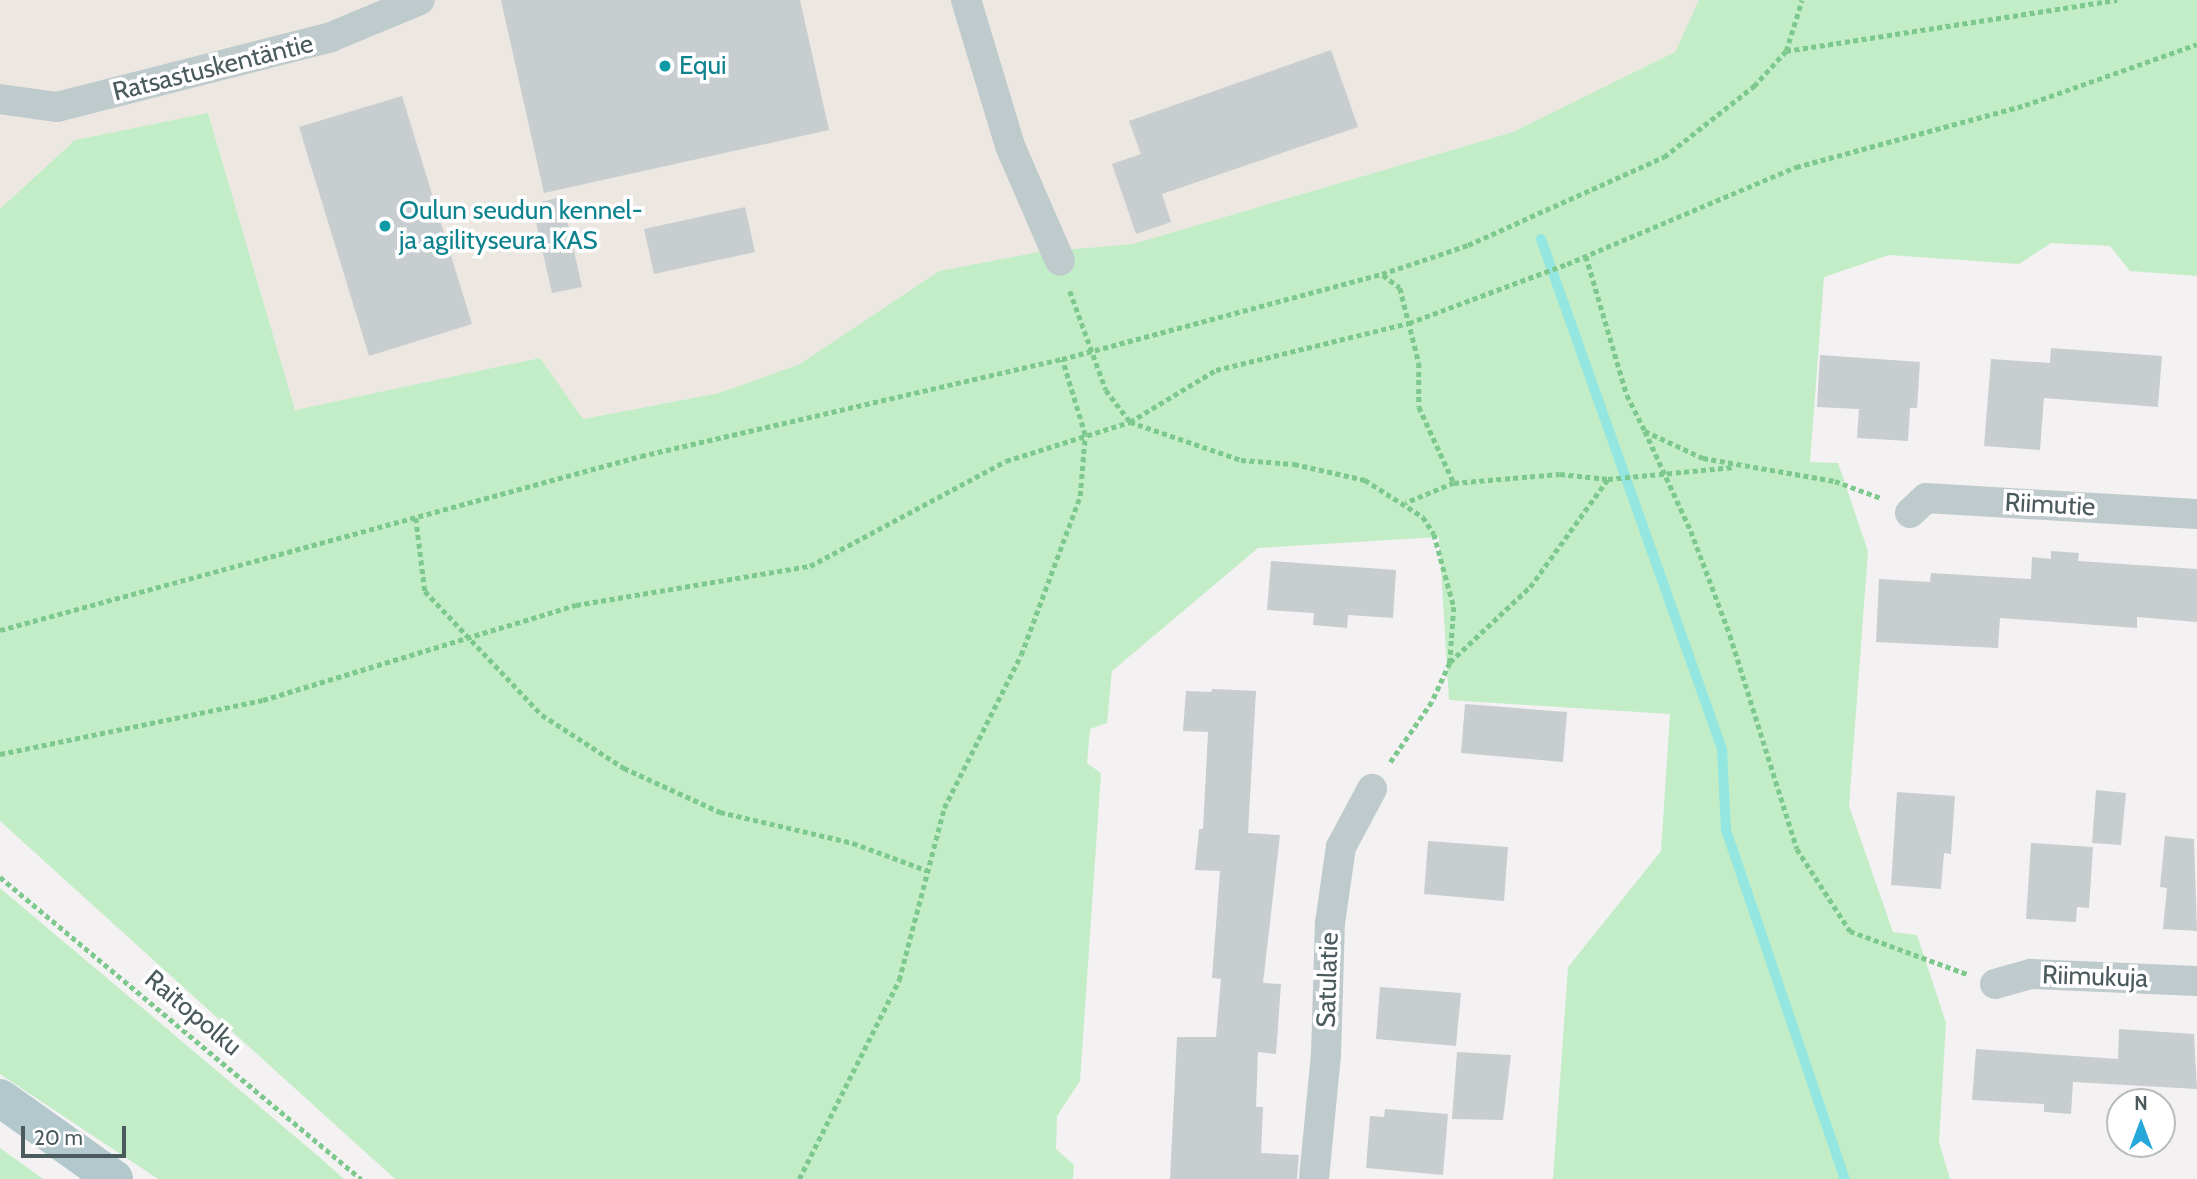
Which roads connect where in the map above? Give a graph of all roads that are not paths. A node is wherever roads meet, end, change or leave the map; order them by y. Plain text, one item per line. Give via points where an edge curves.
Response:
1 (420, 0) edge
2 (966, 0) edge
3 (0, 99) edge
4 (1060, 261) road end
5 (1910, 513) road end
6 (2197, 514) edge
7 (1372, 789) road end
8 (2197, 981) edge
9 (1995, 984) road end
10 (0, 1098) edge
11 (114, 1179) edge
12 (1314, 1179) edge

1 - 3 street, Ratsastuskentäntie via 331,37 57,107
2 - 4 street via 1010,146
5 - 6 street, Riimutie via 1926,498
7 - 12 street, Satulatie via 1341,846 1339,859 1330,923 1326,1055
8 - 9 street, Riimukuja via 2031,974
10 - 11 main road

